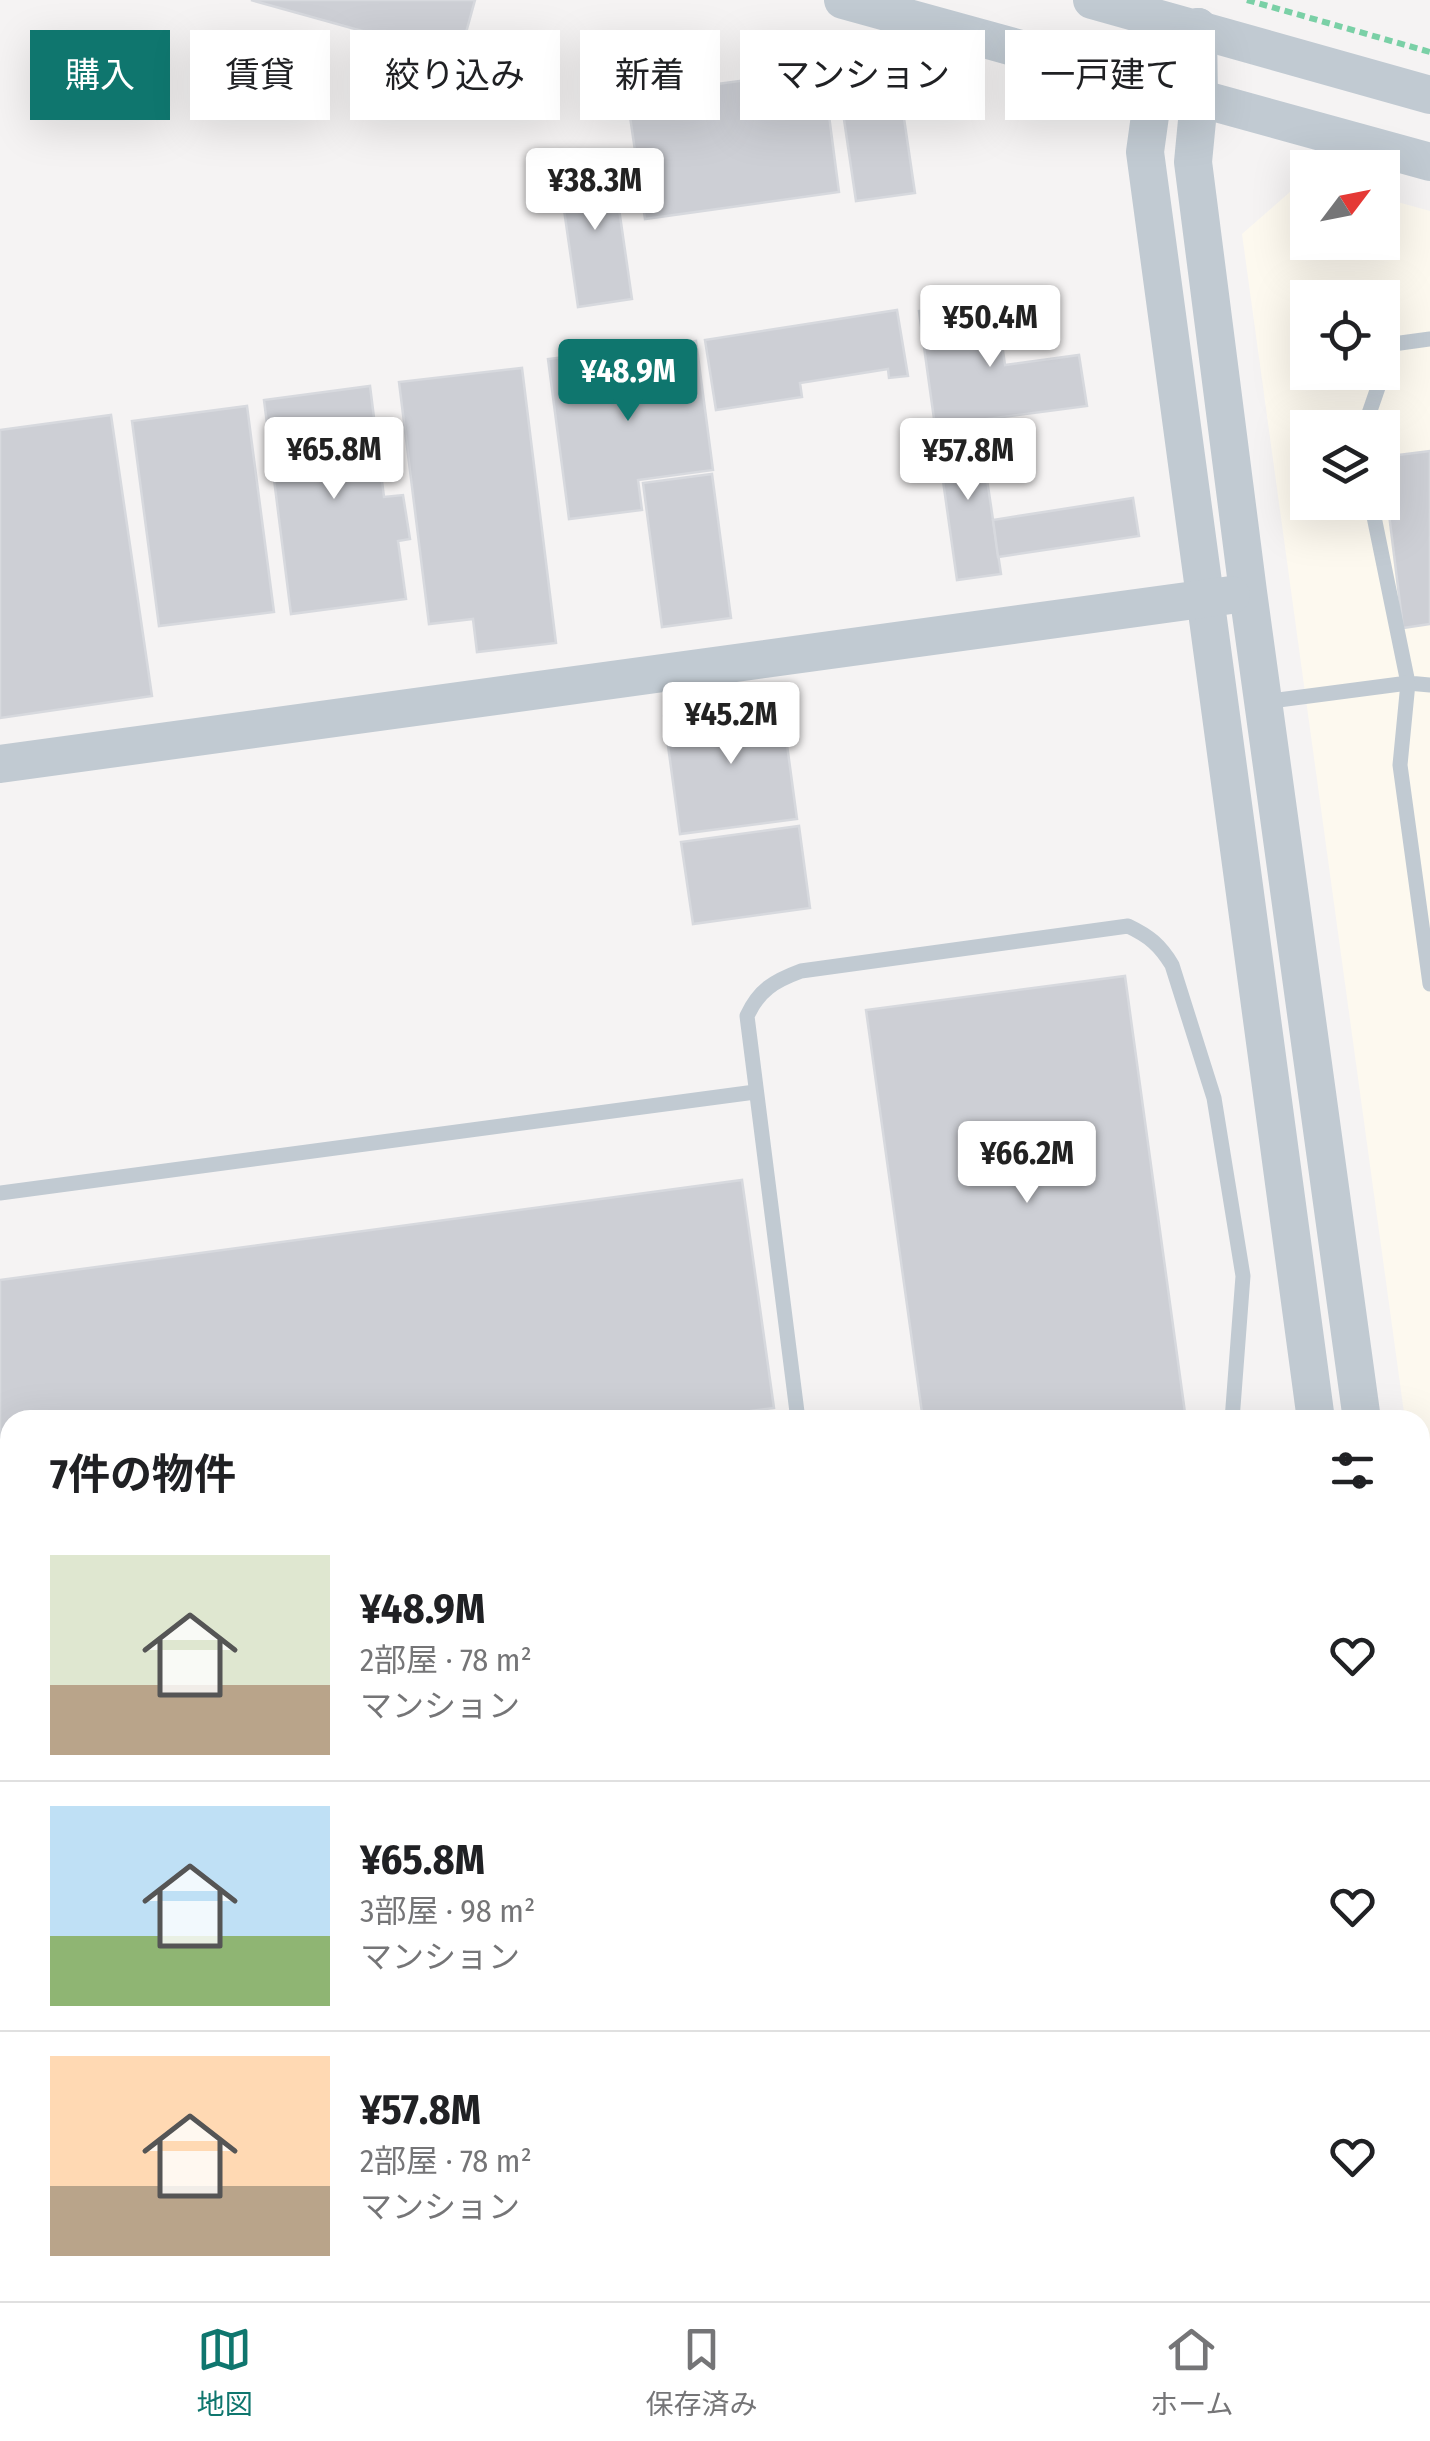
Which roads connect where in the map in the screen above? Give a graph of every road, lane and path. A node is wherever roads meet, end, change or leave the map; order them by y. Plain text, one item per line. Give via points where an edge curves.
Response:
1 (843, 0) edge
2 (1092, 0) edge
3 (1246, 0) edge
4 (1198, 27) junction
5 (1196, 30) edge
6 (1005, 45) edge
7 (1430, 52) edge
8 (1430, 94) edge
9 (1215, 105) edge
10 (1149, 120) edge
11 (1196, 120) edge
12 (1430, 162) edge
13 (1430, 339) edge
14 (1370, 410) edge
15 (1375, 520) edge
16 (1248, 592) junction
17 (1205, 598) junction
18 (1408, 683) junction
19 (1430, 686) edge
20 (1263, 702) junction
21 (0, 764) edge
22 (1430, 984) edge
23 (755, 1092) junction
24 (0, 1193) edge
25 (797, 1410) edge
26 (1233, 1410) edge
27 (1315, 1410) edge
28 (1361, 1410) edge

1 - 6 street
2 - 4 street
3 - 7 path
4 - 5 street
4 - 8 street
9 - 12 street
10 - 17 street via 1145,152
11 - 16 street via 1193,162
13 - 14 lane via 1394,344
15 - 18 lane
16 - 17 street
16 - 20 street
17 - 21 street
17 - 27 street
18 - 19 lane
18 - 20 lane
18 - 22 lane via 1400,765
20 - 28 street
23 - 24 lane
23 - 25 lane
23 - 26 lane via 746,1016 772,982 800,970 1128,926 1147,935 1172,965 1214,1098 1243,1276

